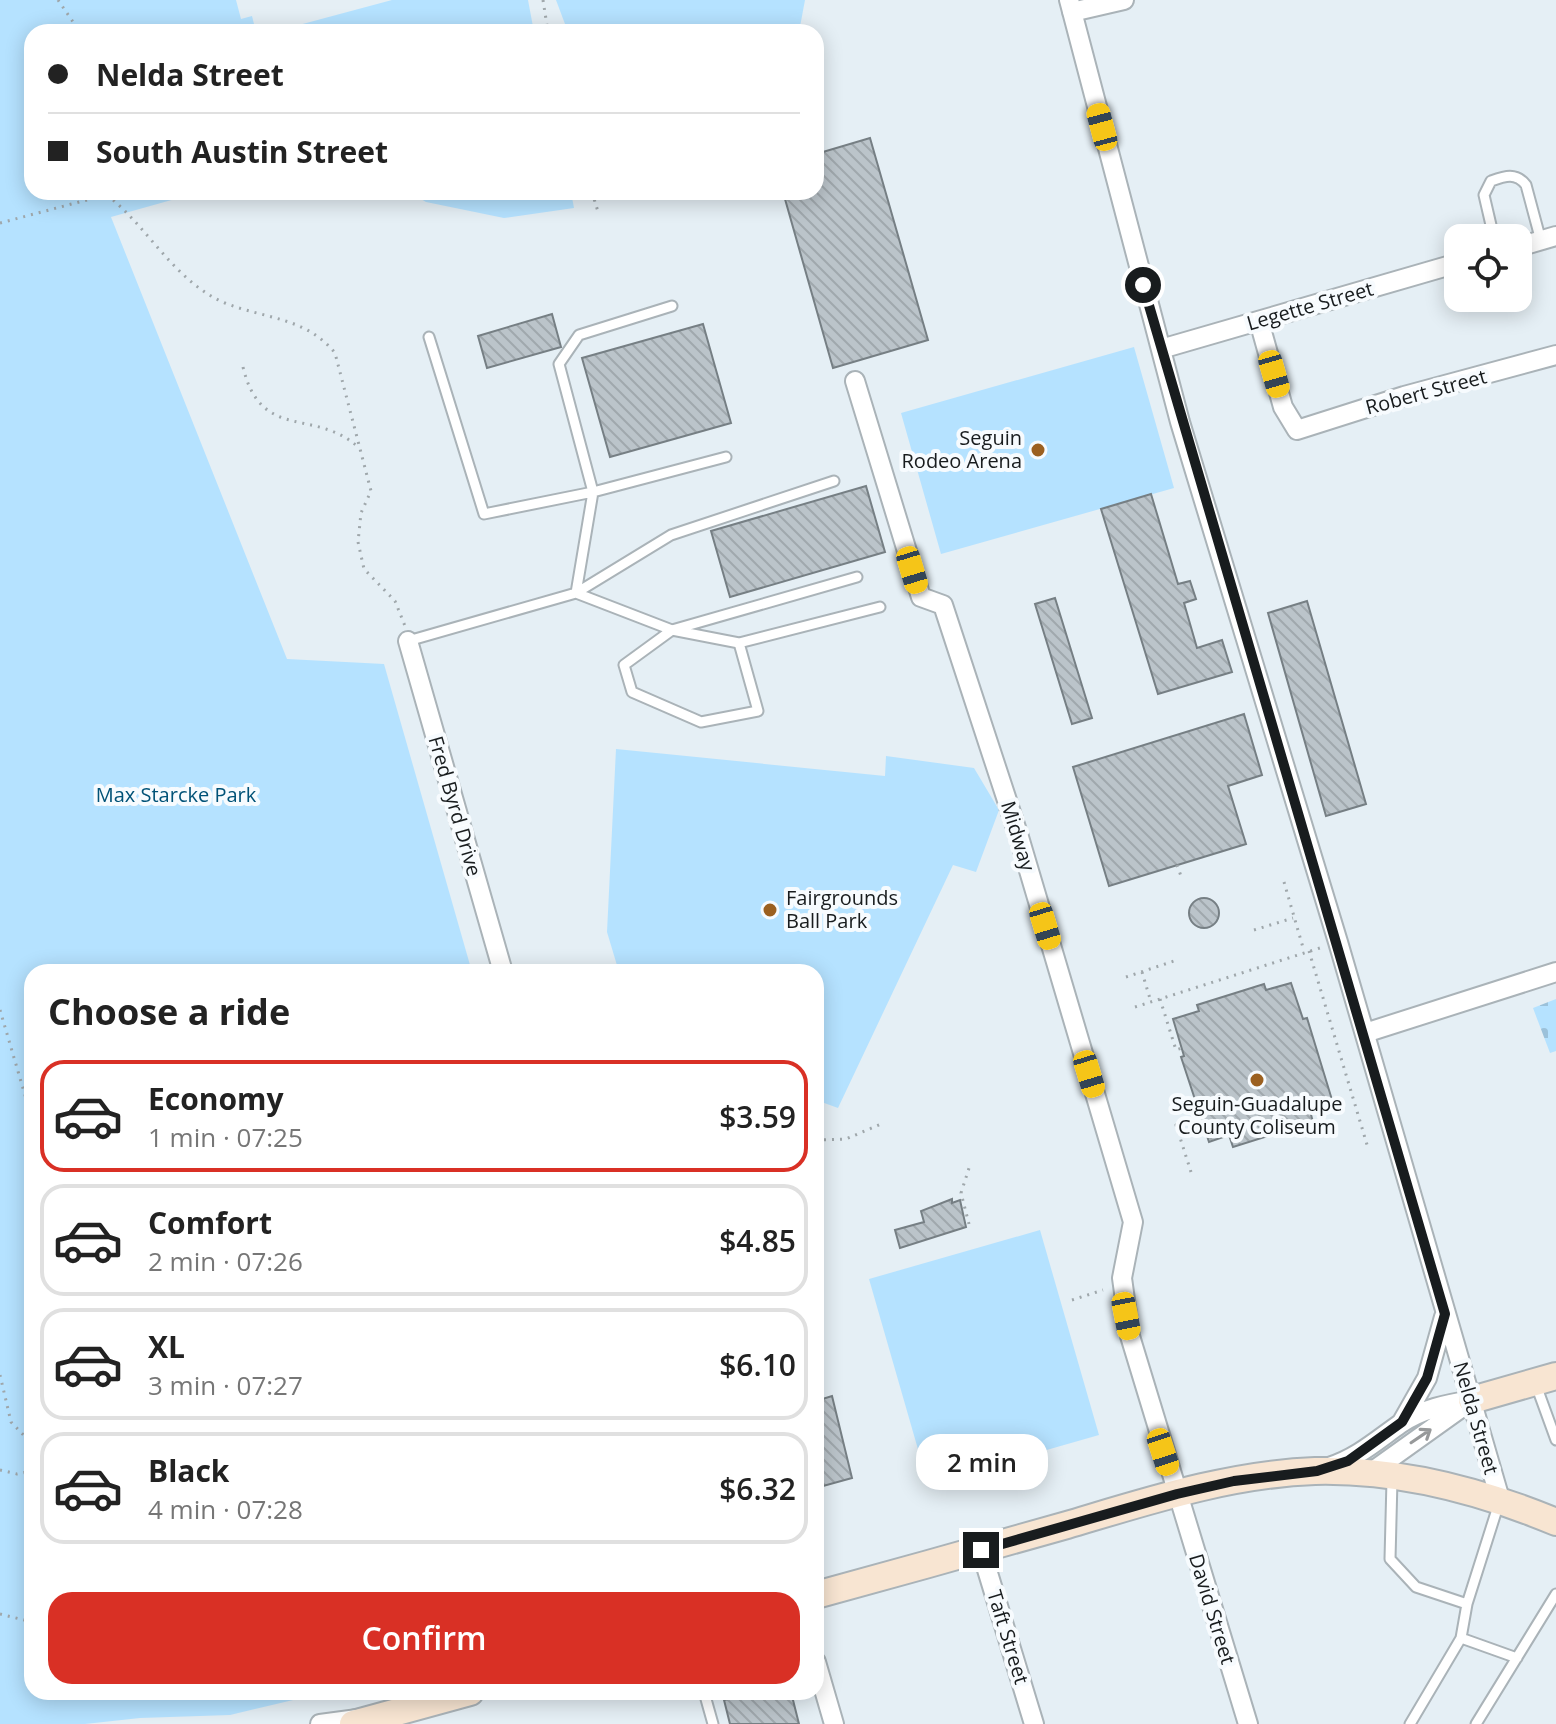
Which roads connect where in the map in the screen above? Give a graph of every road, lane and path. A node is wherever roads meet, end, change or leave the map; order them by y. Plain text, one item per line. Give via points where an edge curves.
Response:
1 (58, 0) edge
2 (543, 0) edge
3 (1124, 0) edge
4 (1071, 6) edge
5 (74, 24) edge
6 (547, 24) edge
7 (88, 200) edge
8 (113, 200) edge
9 (594, 200) edge
10 (599, 215) dead end
11 (0, 223) edge
12 (1491, 224) edge
13 (1549, 238) edge
14 (1444, 267) edge
15 (672, 306) dead end
16 (1259, 321) junction
17 (429, 337) dead end
18 (1161, 349) junction
19 (1556, 355) edge
20 (243, 367) dead end
21 (855, 381) dead end
22 (360, 449) junction
23 (726, 457) dead end
24 (834, 481) dead end
25 (593, 492) junction
26 (857, 577) dead end
27 (576, 593) junction
28 (880, 607) dead end
29 (402, 617) dead end
30 (672, 630) junction
31 (408, 641) joint
32 (739, 643) junction
33 (1177, 865) dead end
34 (1181, 876) dead end
35 (1284, 882) dead end
36 (1294, 918) junction
37 (1254, 930) dead end
38 (1338, 942) junction
39 (1306, 952) junction
40 (1174, 961) dead end
41 (501, 964) edge
42 (1142, 972) junction
43 (1556, 972) edge
44 (1126, 977) dead end
45 (1160, 999) junction
46 (1151, 1002) junction
47 (1135, 1007) dead end
48 (0, 1010) edge
49 (1365, 1033) junction
50 (1182, 1048) dead end
51 (24, 1092) edge
52 (1200, 1117) dead end
53 (881, 1124) dead end
54 (824, 1140) edge
55 (1368, 1148) dead end
56 (970, 1165) dead end
57 (1191, 1172) dead end
58 (969, 1224) dead end
59 (1103, 1290) dead end
60 (1072, 1300) dead end
61 (1445, 1314) junction
62 (0, 1375) edge
63 (1545, 1379) edge
64 (1472, 1400) junction
65 (1402, 1422) junction
66 (24, 1436) edge
67 (1556, 1440) edge
68 (0, 1470) edge
69 (1317, 1471) junction
70 (24, 1473) edge
71 (1381, 1475) junction
72 (1177, 1494) junction
73 (1500, 1499) junction
74 (1556, 1522) edge
75 (981, 1550) junction
76 (824, 1593) edge
77 (1556, 1594) edge
78 (1467, 1604) junction
79 (0, 1614) edge
80 (24, 1620) edge
81 (1461, 1638) junction
82 (1517, 1658) junction
83 (824, 1690) edge
84 (443, 1700) edge
85 (706, 1700) edge
86 (376, 1720) edge
87 (320, 1724) edge
88 (353, 1724) edge
89 (713, 1724) edge
90 (834, 1724) edge
91 (1034, 1724) edge
92 (1248, 1724) edge
93 (1410, 1724) edge
94 (1476, 1724) edge

1 - 5 path
2 - 6 path
3 - 4 street
4 - 18 street, Nelda Street
7 - 11 path
8 - 22 path via 185,276 205,290 224,302 301,324 323,338 335,353
9 - 10 path
12 - 13 lane via 1484,195 1491,181 1508,175 1526,185
14 - 16 street, Legette Street
15 - 25 lane via 579,335 559,364
16 - 18 street, Legette Street
16 - 19 street, Robert Street via 1283,407 1297,430
17 - 25 lane via 484,514
18 - 38 street, Nelda Street
20 - 22 path via 249,393 270,414 341,434
21 - 72 street, Midway via 921,597 943,605 1019,837 1133,1222 1121,1296 1142,1385
22 - 29 path via 371,491 361,513 358,542 364,569 395,601
23 - 25 lane
24 - 27 lane via 671,535
25 - 27 lane
26 - 30 lane
27 - 30 lane
27 - 31 lane
28 - 32 lane
30 - 32 lane
30 - 32 lane via 624,665 632,692 701,722 758,711
31 - 41 street, Fred Byrd Drive
33 - 34 path
35 - 36 path
36 - 37 path
36 - 39 path
38 - 39 path
38 - 49 street, Nelda Street
39 - 45 path
39 - 55 path
40 - 42 path
42 - 44 path
42 - 46 path
43 - 49 street
45 - 46 path
45 - 50 path via 1176,1050
46 - 47 path
48 - 51 path
49 - 61 street, Nelda Street
52 - 57 path via 1176,1125
53 - 54 path via 846,1139
56 - 58 path via 961,1193
59 - 60 path
61 - 64 street, Nelda Street
61 - 65 street via 1427,1378
62 - 66 path via 11,1422
63 - 64 main road
63 - 67 lane
64 - 65 street
71 -> 64 street
64 - 73 street, Nelda Street
65 - 69 street via 1348,1461
68 - 70 path
69 - 71 main road
69 - 72 main road
71 - 73 main road
71 - 78 lane via 1390,1559 1416,1587
72 - 75 main road
72 - 92 street, David Street
73 - 74 main road
73 - 78 lane
75 - 76 main road
75 - 91 street, Taft Street
77 - 82 lane
78 - 81 lane
79 - 80 path
81 - 82 lane
81 - 93 lane
82 - 94 lane
83 - 90 street
84 - 86 main road
85 - 89 lane
86 - 87 street
86 - 88 main road

